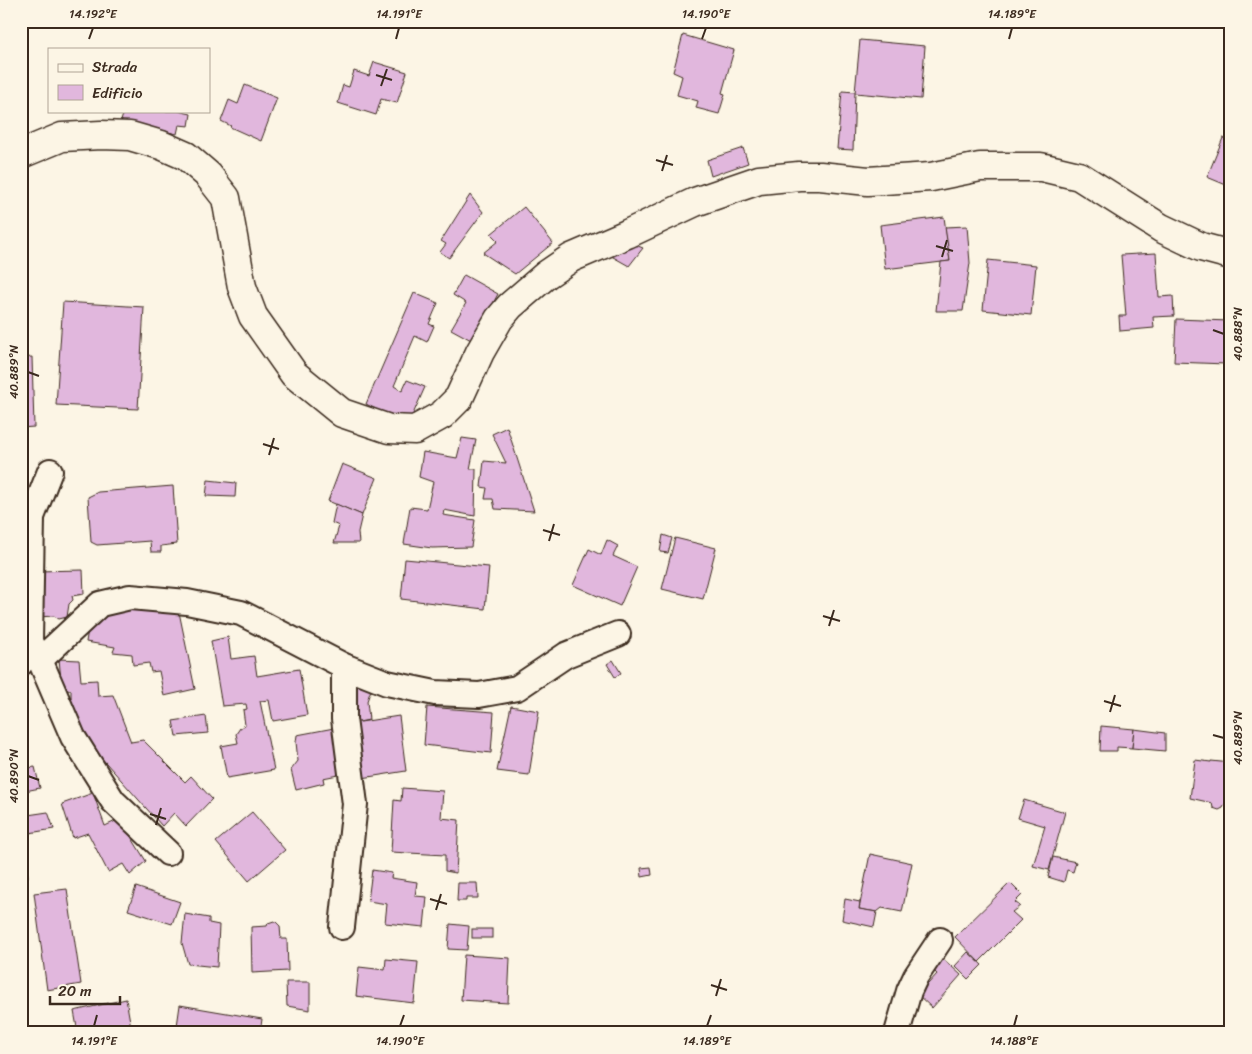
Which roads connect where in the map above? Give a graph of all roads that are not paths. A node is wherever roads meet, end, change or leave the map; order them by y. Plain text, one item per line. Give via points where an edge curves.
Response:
1 (21, 154) edge
2 (1231, 255) edge
3 (50, 470) dead end
4 (618, 634) dead end
5 (30, 655) edge
6 (344, 666) junction
7 (168, 853) dead end
8 (342, 927) dead end
9 (940, 940) dead end
10 (897, 1033) edge

1 - 2 street via 62,137 101,135 130,136 186,156 208,175 226,198 242,287 252,316 294,374 342,413 389,429 415,430 442,415 458,398 499,319 510,306 565,262 695,202 760,180 820,176 868,181 931,177 980,167 1041,167 1078,176 1162,228 1201,247
3 - 5 street via 32,516
4 - 6 street via 566,655 517,688 480,695 435,693 387,683
5 - 6 street via 100,604 130,596 187,602 241,613
5 - 7 street via 72,737 113,801
6 - 8 street via 344,719 355,804
9 - 10 street via 909,991

